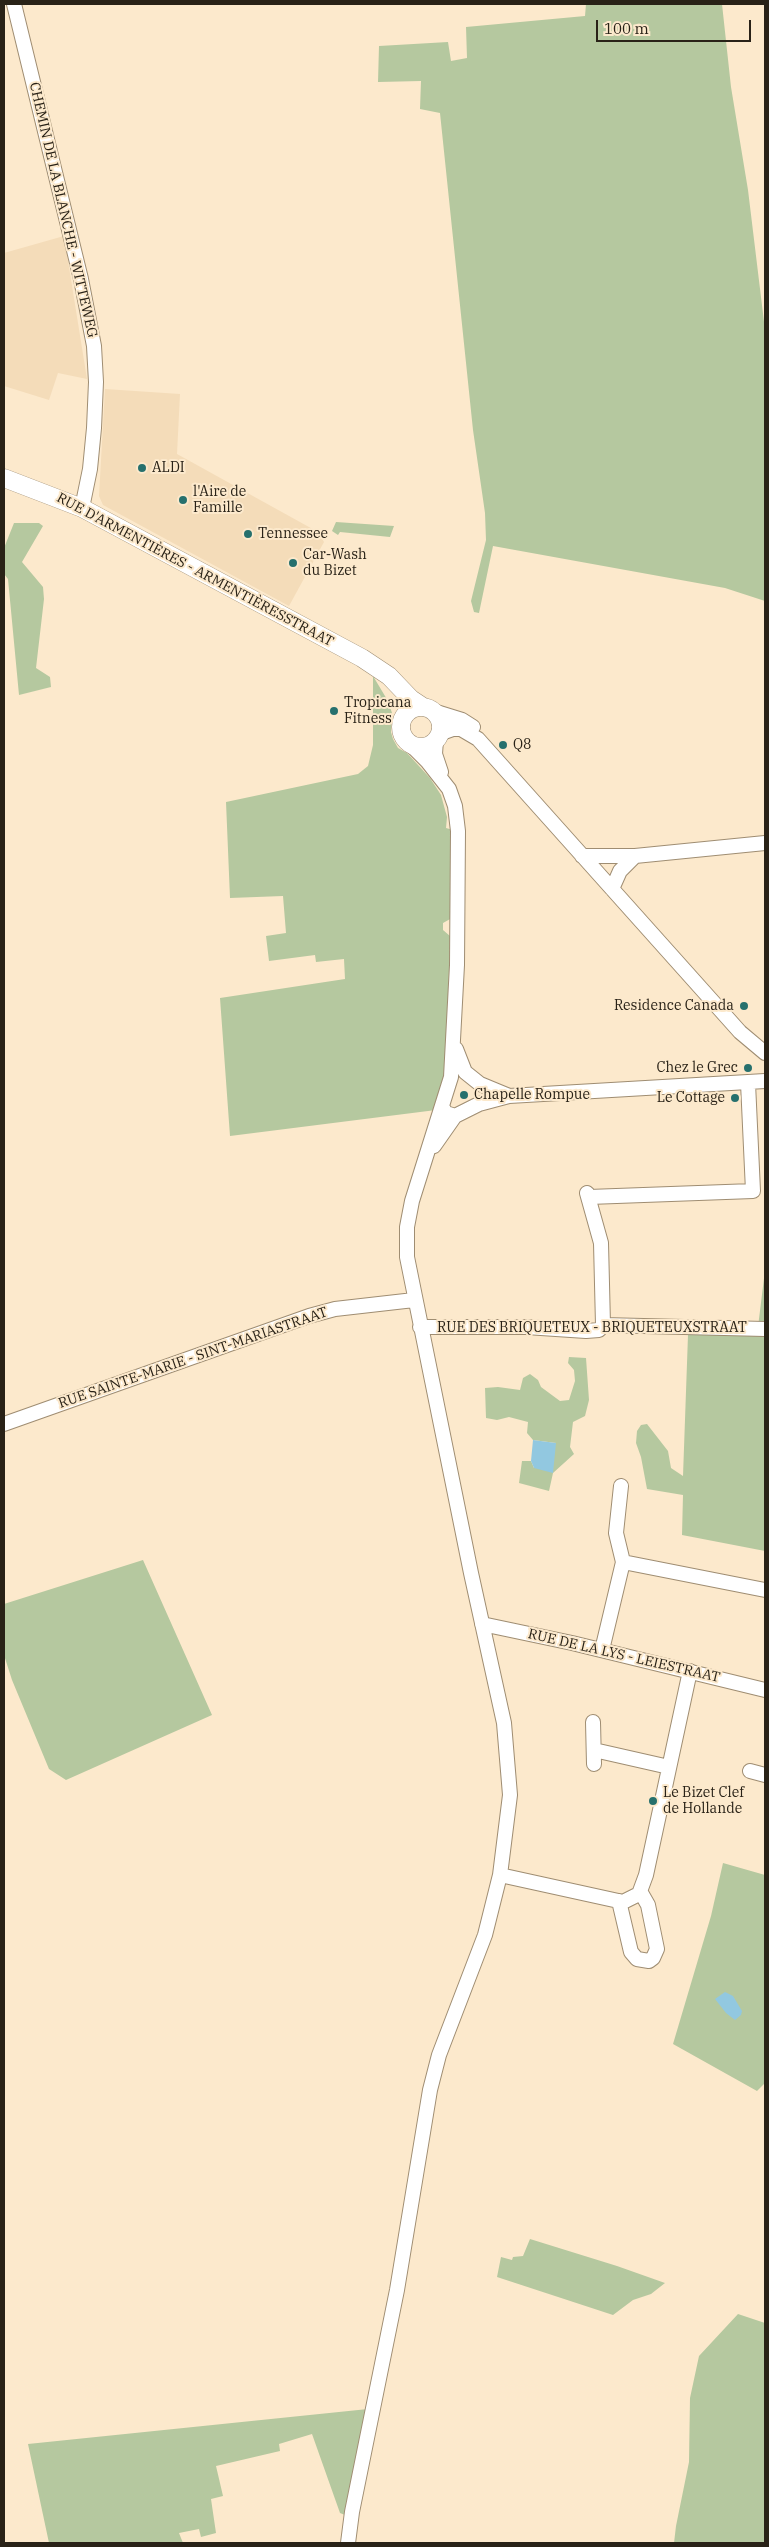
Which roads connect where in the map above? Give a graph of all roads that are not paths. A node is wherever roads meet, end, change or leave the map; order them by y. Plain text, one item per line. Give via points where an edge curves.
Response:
1 (14, 4) edge
2 (4, 478) edge
3 (82, 508) junction
4 (382, 671) junction
5 (428, 709) junction
6 (401, 722) junction
7 (438, 737) junction
8 (478, 739) junction
9 (410, 744) junction
10 (443, 780) junction
11 (765, 843) edge
12 (582, 856) junction
13 (635, 856) junction
14 (612, 889) junction
15 (765, 1053) edge
16 (458, 1074) junction
17 (765, 1081) edge
18 (748, 1083) junction
19 (480, 1084) junction
20 (509, 1096) junction
21 (479, 1104) junction
22 (442, 1107) junction
23 (455, 1116) junction
24 (429, 1152) junction
25 (414, 1300) junction
26 (603, 1325) junction
27 (420, 1327) junction
28 (765, 1330) edge
29 (4, 1424) edge
30 (621, 1486) dead end
31 (623, 1562) junction
32 (765, 1590) edge
33 (482, 1624) junction
34 (602, 1650) junction
35 (690, 1671) junction
36 (765, 1690) edge
37 (592, 1722) dead end
38 (669, 1767) junction
39 (750, 1771) dead end
40 (765, 1775) edge
41 (500, 1875) junction
42 (640, 1892) junction
43 (619, 1901) junction
44 (348, 2543) edge

1 - 3 street, CHEMIN DE LA BLANCHE - WITTEWEG via 81,279 94,346 96,382 92,452
2 - 3 main road, RUE D'ARMENTIÈRES - ARMENTIÈRESSTRAAT
3 - 4 main road, RUE D'ARMENTIÈRES - ARMENTIÈRESSTRAAT
4 - 5 main road, RUE D'ARMENTIÈRES - ARMENTIÈRESSTRAAT via 411,699
4 - 6 main road via 399,702
5 - 6 main road via 410,710
5 - 7 main road via 441,724
5 - 8 street via 467,722 474,728
6 - 9 main road via 402,734
7 - 8 street via 453,729 461,729
7 - 9 main road via 424,747
7 - 10 street via 435,754
8 - 12 street
9 - 10 street
10 - 16 street via 458,822 454,1043
11 - 13 street
12 - 13 street
12 - 14 street
13 - 14 street via 620,871
14 - 15 street via 740,1032
16 - 19 street
16 - 22 street
17 - 18 street
18 - 20 street
18 - 26 street via 753,1191 588,1195 601,1242
19 - 20 street
19 - 21 street
20 - 21 street
21 - 23 street
22 - 23 street via 446,1113
22 - 24 street
23 - 24 street
24 - 25 street via 415,1190 407,1227 407,1257
25 - 27 street
25 - 29 street, RUE SAINTE-MARIE - SINT-MARIASTRAAT via 335,1309 309,1316
26 - 27 street, RUE DES BRIQUETEUX - BRIQUETEUXSTRAAT via 599,1330
26 - 28 street, RUE DES BRIQUETEUX - BRIQUETEUXSTRAAT
27 - 33 street
30 - 31 street via 616,1533
31 - 32 street
31 - 34 street
33 - 34 street, RUE DE LA LYS - LEIESTRAAT
33 - 41 street via 508,1753 510,1794
34 - 35 street, RUE DE LA LYS - LEIESTRAAT
35 - 36 street, RUE DE LA LYS - LEIESTRAAT
35 - 38 street
37 - 38 street via 594,1757
38 - 42 street
39 - 40 street
41 - 43 street
41 - 44 street via 485,1935 442,2046 430,2090 405,2245
42 - 43 street via 634,1898
42 - 43 street via 648,1905 657,1949 648,1961 637,1960 631,1952

